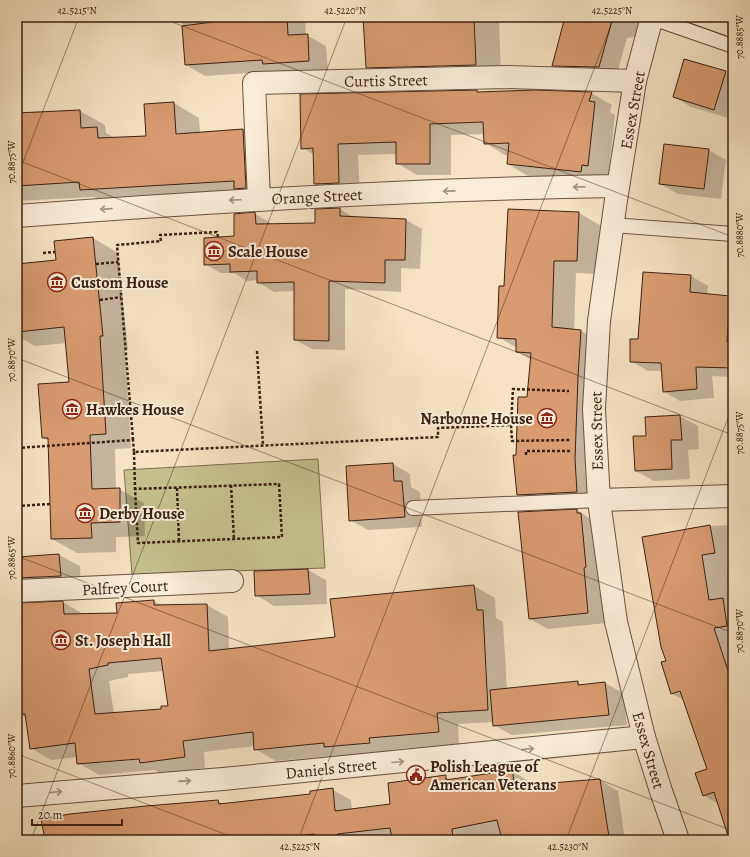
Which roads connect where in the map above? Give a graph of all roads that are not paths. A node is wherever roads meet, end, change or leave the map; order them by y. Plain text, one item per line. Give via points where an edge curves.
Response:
1 (652, 18) edge
2 (733, 46) edge
3 (635, 81) junction
4 (618, 186) junction
5 (259, 200) junction
6 (17, 216) edge
7 (612, 224) junction
8 (733, 234) edge
9 (733, 496) edge
10 (599, 500) junction
11 (413, 508) dead end
12 (232, 582) dead end
13 (17, 592) edge
14 (644, 737) junction
15 (17, 796) edge
16 (678, 840) edge

1 - 2 lane
1 - 3 street, Essex Street
3 - 4 street, Essex Street
3 - 5 street, Curtis Street via 506,77 254,83
4 -> 5 street, Orange Street via 365,193
4 - 7 street, Essex Street
5 -> 6 street, Orange Street
7 - 8 lane
7 - 10 street, Essex Street via 599,321 594,409
9 - 10 street
10 - 11 lane
10 - 14 street, Essex Street via 616,622
12 - 13 street, Palfrey Court
15 -> 14 street, Daniels Street via 223,779
14 - 16 street, Essex Street

